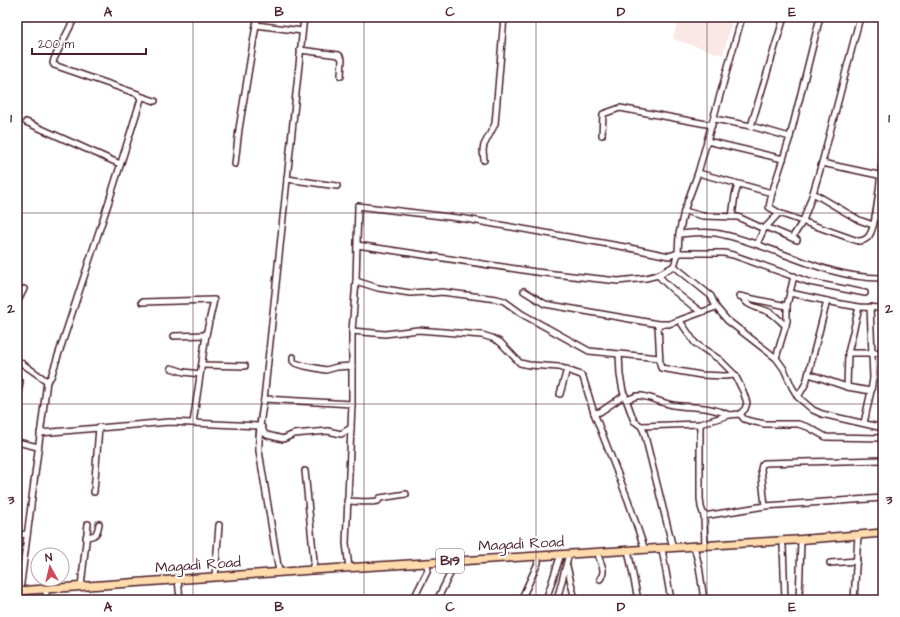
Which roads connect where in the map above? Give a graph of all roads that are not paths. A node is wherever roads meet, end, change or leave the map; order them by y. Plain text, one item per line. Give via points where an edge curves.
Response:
1 (74, 17) edge
2 (258, 17) edge
3 (304, 17) edge
4 (504, 17) edge
5 (742, 17) edge
6 (784, 17) edge
7 (820, 17) edge
8 (860, 17) edge
9 (256, 25) junction
10 (302, 31) junction
11 (300, 50) junction
12 (341, 76) dead end
13 (140, 96) junction
14 (155, 101) dead end
15 (714, 119) junction
16 (26, 122) dead end
17 (712, 125) junction
18 (751, 126) junction
19 (602, 135) dead end
20 (790, 137) junction
21 (707, 141) junction
22 (883, 155) edge
23 (783, 159) junction
24 (484, 160) dead end
25 (822, 163) junction
26 (120, 164) junction
27 (235, 164) dead end
28 (698, 173) junction
29 (881, 176) edge
30 (287, 179) junction
31 (738, 185) junction
32 (337, 186) dead end
33 (772, 193) junction
34 (813, 193) junction
35 (684, 211) junction
36 (779, 213) junction
37 (875, 216) junction
38 (883, 216) edge
39 (732, 217) junction
40 (803, 221) junction
41 (872, 225) junction
42 (765, 228) junction
43 (679, 234) junction
44 (757, 244) junction
45 (357, 245) junction
46 (678, 253) junction
47 (674, 266) junction
48 (658, 275) junction
49 (794, 276) junction
50 (883, 278) edge
51 (356, 281) junction
52 (24, 289) dead end
53 (524, 291) dead end
54 (865, 292) dead end
55 (790, 293) junction
56 (827, 301) junction
57 (142, 302) dead end
58 (17, 303) edge
59 (787, 306) junction
60 (716, 307) junction
61 (860, 307) junction
62 (870, 307) junction
63 (883, 308) edge
64 (701, 312) junction
65 (680, 321) junction
66 (658, 324) junction
67 (786, 326) junction
68 (352, 331) junction
69 (206, 335) junction
70 (174, 336) dead end
71 (883, 352) edge
72 (848, 353) junction
73 (872, 353) junction
74 (619, 354) junction
75 (293, 357) dead end
76 (660, 358) junction
77 (776, 358) junction
78 (17, 360) edge
79 (202, 365) junction
80 (245, 366) dead end
81 (352, 366) junction
82 (171, 368) dead end
83 (567, 369) junction
84 (200, 374) junction
85 (809, 374) junction
86 (735, 375) junction
87 (47, 381) junction
88 (20, 382) dead end
89 (847, 386) junction
90 (872, 391) junction
91 (560, 394) dead end
92 (798, 396) junction
93 (626, 398) junction
94 (17, 399) edge
95 (264, 399) junction
96 (352, 404) junction
97 (594, 414) junction
98 (740, 414) junction
99 (729, 415) junction
100 (193, 423) junction
101 (864, 423) junction
102 (700, 424) junction
103 (260, 426) junction
104 (641, 426) junction
105 (99, 427) junction
106 (351, 428) junction
107 (883, 428) edge
108 (40, 433) junction
109 (883, 438) edge
110 (17, 442) edge
111 (38, 447) junction
112 (883, 460) edge
113 (305, 471) dead end
114 (94, 492) dead end
115 (406, 494) dead end
116 (883, 498) edge
117 (348, 501) junction
118 (765, 506) junction
119 (704, 516) junction
120 (88, 524) dead end
121 (99, 524) dead end
122 (219, 525) dead end
123 (883, 533) edge
124 (27, 534) junction
125 (17, 535) edge
126 (858, 535) junction
127 (86, 537) junction
128 (801, 540) junction
129 (694, 546) junction
130 (705, 546) junction
131 (784, 546) dead end
132 (673, 548) junction
133 (662, 549) junction
134 (628, 550) junction
135 (645, 550) junction
136 (598, 552) junction
137 (565, 554) junction
138 (538, 556) junction
139 (453, 561) junction
140 (857, 561) junction
141 (426, 563) junction
142 (830, 563) dead end
143 (567, 564) junction
144 (349, 568) junction
145 (312, 570) junction
146 (279, 572) junction
147 (215, 577) junction
148 (178, 579) junction
149 (600, 579) dead end
150 (81, 586) junction
151 (46, 589) junction
152 (19, 591) edge
153 (854, 599) edge
154 (46, 600) edge
155 (180, 600) edge
156 (413, 600) edge
157 (437, 600) edge
158 (521, 600) edge
159 (546, 600) edge
160 (557, 600) edge
161 (575, 600) edge
162 (638, 600) edge
163 (671, 600) edge
164 (704, 600) edge
165 (785, 600) edge
166 (799, 600) edge
167 (841, 600) edge

1 - 13 street via 54,59 54,65
2 - 9 street
3 - 10 street
4 - 24 street via 495,124 484,145
5 - 15 street
6 - 18 street
7 - 20 street
8 - 25 street
9 - 10 street
9 - 27 street
10 - 11 street
11 - 12 street via 339,55 342,59
11 - 30 street
13 - 14 street
13 - 26 street
15 - 17 street
15 - 18 street
16 - 26 street
17 - 19 street via 618,108 603,114
17 - 21 street
18 - 20 street
20 - 23 street
21 - 23 street
21 - 28 street
22 - 29 street
23 - 33 street
25 - 29 street
25 - 34 street
26 - 87 street via 51,376
28 - 31 street
28 - 35 street
29 - 37 street
30 - 32 street
30 - 95 street
31 - 33 street
31 - 39 street
33 - 36 street via 769,206
34 - 40 street
34 - 41 street
35 - 39 street via 703,216
35 - 43 street
36 - 40 street
36 - 42 street
37 - 38 street
37 - 41 street
39 - 42 street
40 - 41 street via 858,241 867,239
40 - 42 street via 795,239
42 - 44 street
43 - 44 street via 723,234
43 - 46 street
44 - 50 street via 818,266 861,277
45 - 46 street via 358,206 466,219 669,256
45 - 48 street via 536,272 618,281
45 - 51 street
46 - 47 street
46 - 49 street via 724,253
47 - 48 street
47 - 60 street via 711,296
48 - 64 street
49 - 54 street via 809,282
49 - 55 street
51 - 68 street
51 - 74 street via 378,288 410,292 442,292 497,298 589,351
52 - 58 street
53 - 66 street via 545,304
55 - 56 street
55 - 59 street
56 - 61 street
56 - 85 street
57 - 69 street via 213,299
59 - 67 street
59 - 67 street via 741,297 751,305 771,313
60 - 64 street
60 - 77 street via 737,329
61 - 62 street
61 - 72 street
62 - 63 street
62 - 73 street
64 - 65 street
65 - 66 street
65 - 86 street via 695,343 720,360
66 - 76 street
67 - 77 street
68 - 81 street
68 - 83 street via 385,334 418,330 482,335 500,342 520,363
69 - 70 street
69 - 79 street
71 - 73 street
72 - 73 street
72 - 89 street
73 - 90 street
74 - 76 street
74 - 93 street via 620,375
75 - 81 street via 295,363 326,370
76 - 86 street via 661,368 664,369 701,375
77 - 92 street
78 - 87 street
79 - 80 street
79 - 84 street
81 - 96 street
82 - 84 street
83 - 91 street
83 - 97 street via 583,378
84 - 100 street
85 - 89 street
85 - 92 street
86 - 98 street via 747,403
87 - 108 street
88 - 94 street
89 - 90 street
90 - 101 street
92 - 101 street via 813,410 822,414
93 - 97 street
93 - 99 street via 642,396 675,405 719,410
93 - 104 street via 634,421
95 - 96 street
95 - 103 street
96 - 106 street
97 - 135 street
98 - 99 street
98 - 109 street via 744,419 765,424 798,424 826,437
99 - 102 street
100 - 103 street
100 - 105 street via 169,422
101 - 107 street
102 - 104 street
102 - 119 street via 700,498
103 - 106 street via 267,435 283,439 294,434 328,431 341,434
103 - 146 street via 258,450
104 - 132 street
105 - 108 street
105 - 114 street
106 - 117 street
108 - 111 street
110 - 111 street
111 - 124 street
112 - 118 street via 764,463 761,469
113 - 145 street via 314,561
115 - 117 street via 367,503
116 - 118 street
117 - 144 street via 346,543
118 - 119 street
119 - 130 street
120 - 127 street
121 - 127 street via 96,535
122 - 147 street
123 - 126 highway, Magadi Road / B19
124 - 125 street
124 - 152 street
126 - 128 highway, Magadi Road / B19
126 - 140 street
127 - 150 street
128 - 130 highway, Magadi Road / B19
128 - 166 street
129 - 130 highway, Magadi Road / B19
129 - 132 highway, Magadi Road / B19
129 - 164 street
131 - 165 street
132 - 133 highway, Magadi Road / B19
133 - 135 highway, Magadi Road / B19
133 - 163 street
134 - 135 highway, Magadi Road / B19
134 - 136 highway, Magadi Road / B19
134 - 162 street
136 - 137 highway, Magadi Road / B19
136 - 149 street via 604,569
137 - 138 highway, Magadi Road / B19
137 - 143 street
137 - 159 street
138 - 139 highway, Magadi Road / B19
138 - 158 street via 538,563
139 - 141 highway, Magadi Road / B19
139 - 157 street via 453,568
140 - 142 street
140 - 153 street
141 - 144 highway, Magadi Road / B19
141 - 156 street via 428,570
143 - 160 street
143 - 161 street
144 - 145 highway, Magadi Road / B19
145 - 146 highway, Magadi Road / B19
146 - 147 highway, Magadi Road / B19
147 - 148 highway, Magadi Road / B19
148 - 150 highway, Magadi Road / B19
148 - 155 street
150 - 151 highway, Magadi Road / B19
151 - 152 highway, Magadi Road / B19
151 - 154 street
153 - 167 street

